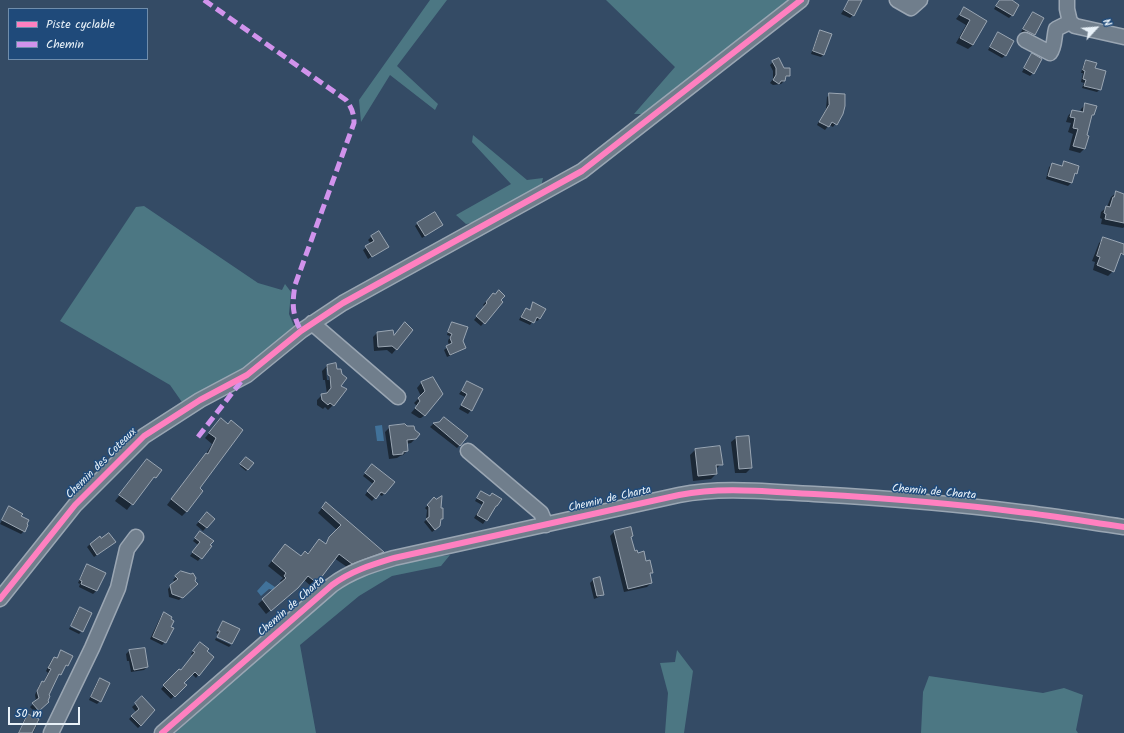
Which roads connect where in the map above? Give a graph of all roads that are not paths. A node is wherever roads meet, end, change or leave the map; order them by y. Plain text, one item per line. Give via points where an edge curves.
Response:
1 (801, 0) edge
2 (897, 0) edge
3 (920, 0) edge
4 (1067, 0) edge
5 (1070, 22) junction
6 (1124, 37) edge
7 (1025, 40) dead end
8 (312, 323) junction
9 (398, 397) dead end
10 (468, 451) dead end
11 (546, 524) junction
12 (1124, 527) edge
13 (136, 537) dead end
14 (0, 600) edge
15 (50, 733) edge
16 (162, 733) edge

1 - 8 street, Chemin des Coteaux via 582,171 343,303
2 - 3 street via 911,8
4 - 5 street
5 - 6 street via 1075,26
5 - 7 street via 1056,29 1050,53
8 - 9 street
8 - 14 street, Chemin des Coteaux via 247,375 200,400 144,436 75,505
10 - 11 street via 540,513
11 - 12 street, Chemin de Charta via 679,495 718,490 928,501
11 - 16 street, Chemin de Charta via 394,558 351,573 332,586
13 - 15 street via 127,549 118,588 92,648

